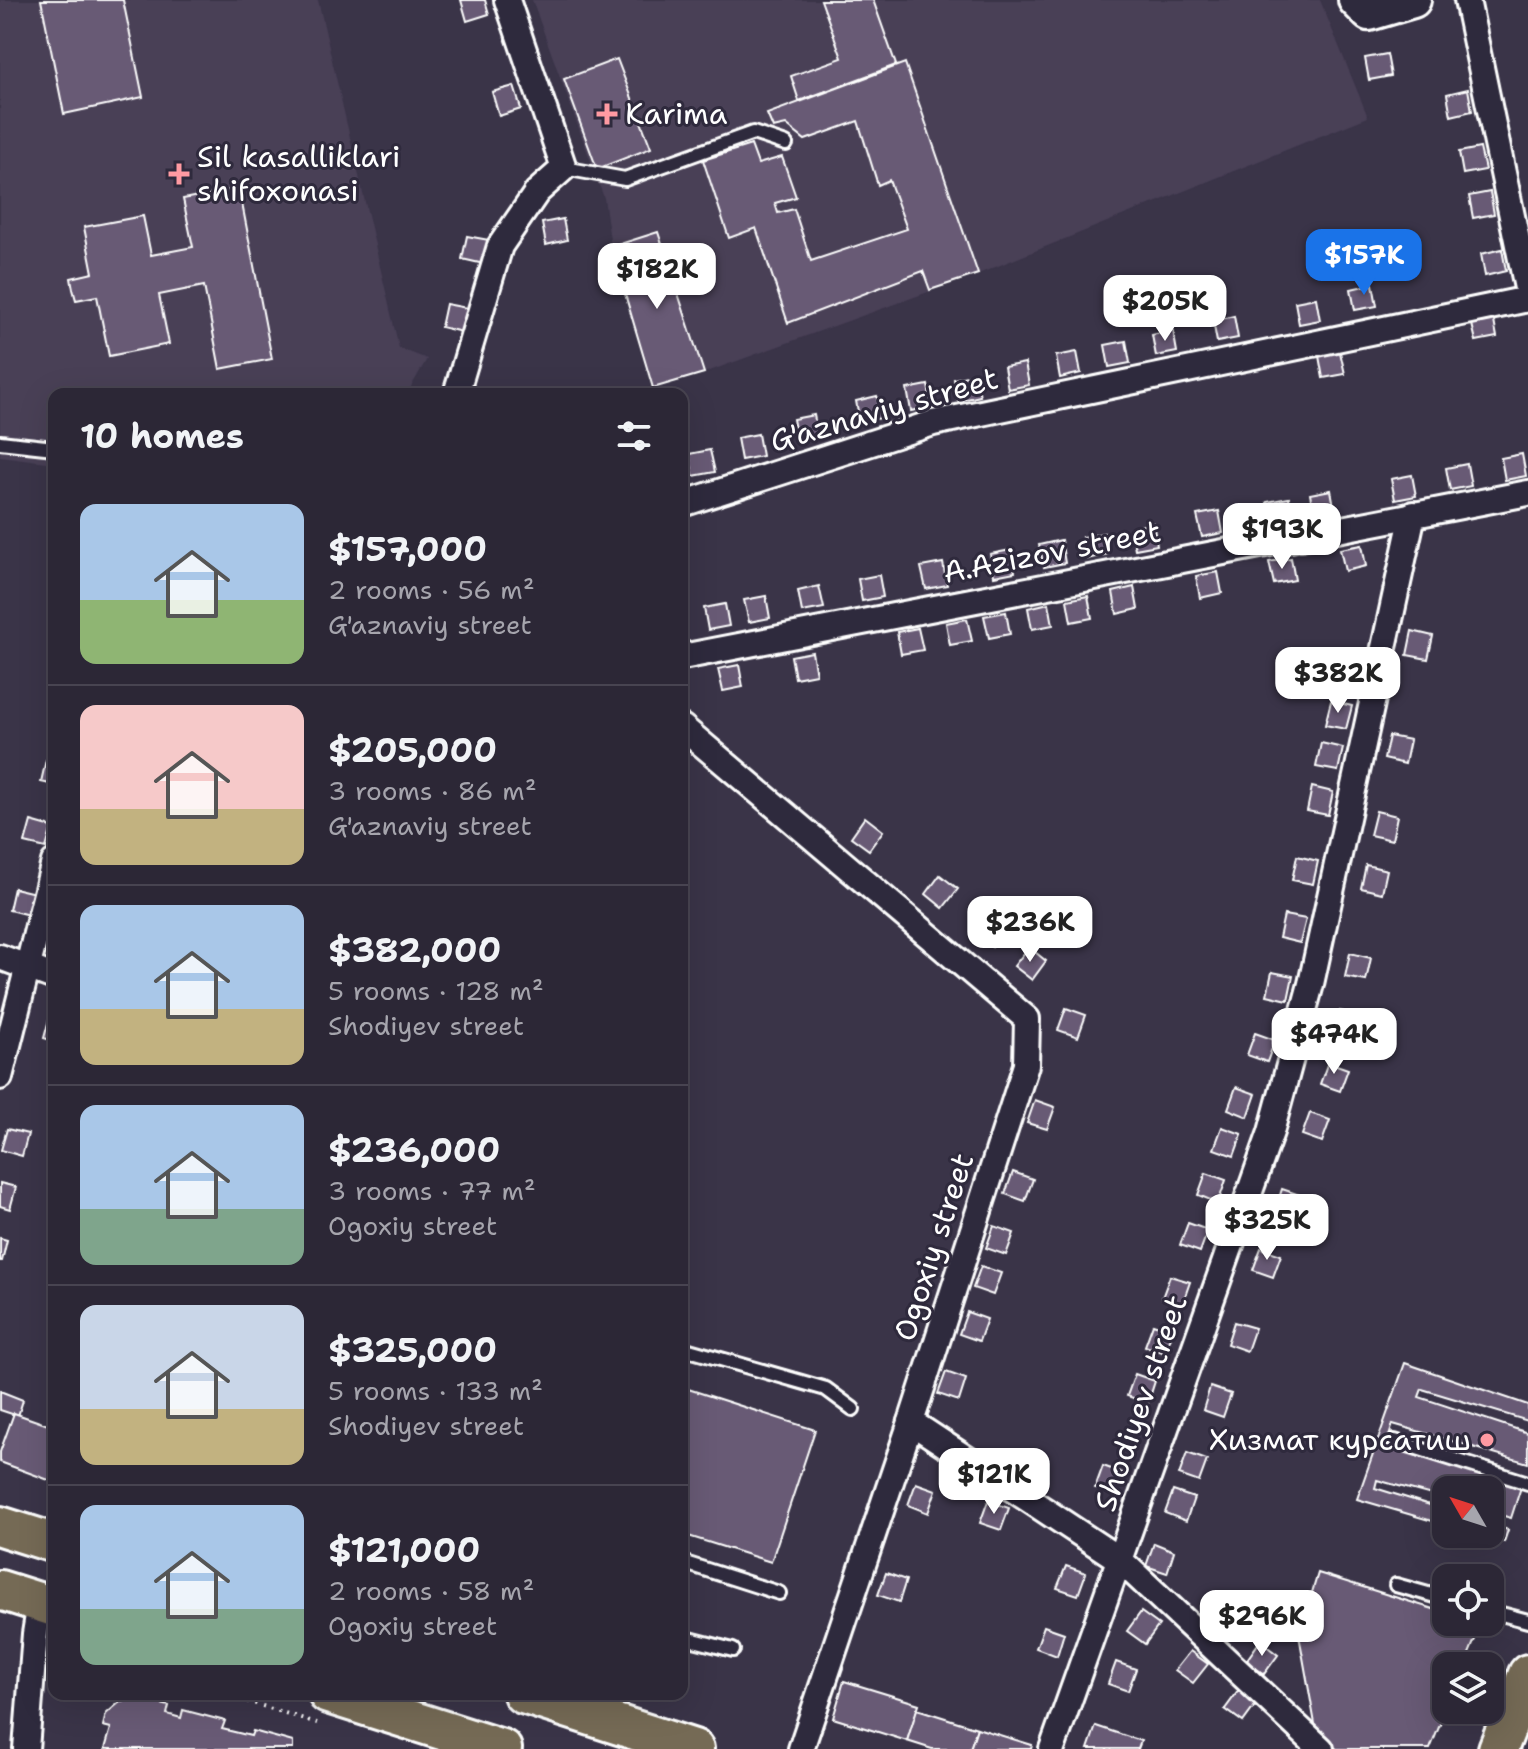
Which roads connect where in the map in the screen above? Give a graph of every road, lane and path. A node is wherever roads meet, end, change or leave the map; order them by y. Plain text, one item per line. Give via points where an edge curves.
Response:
1 (507, 0) edge
2 (1356, 0) edge
3 (1413, 0) edge
4 (1467, 0) edge
5 (786, 144) dead end
6 (564, 168) junction
7 (1528, 293) edge
8 (1528, 299) edge
9 (458, 388) edge
10 (0, 442) edge
11 (48, 447) edge
12 (1528, 493) edge
13 (688, 502) edge
14 (1413, 514) junction
15 (688, 656) edge
16 (688, 732) edge
17 (48, 886) edge
18 (0, 957) edge
19 (28, 968) junction
20 (48, 975) edge
21 (0, 1077) edge
22 (688, 1350) edge
23 (853, 1409) dead end
24 (911, 1422) junction
25 (1395, 1441) dead end
26 (1528, 1483) edge
27 (0, 1526) edge
28 (48, 1541) edge
29 (1120, 1560) junction
30 (688, 1564) edge
31 (1396, 1585) dead end
32 (0, 1590) edge
33 (779, 1593) dead end
34 (1432, 1595) edge
35 (47, 1605) edge
36 (1504, 1615) edge
37 (1528, 1621) edge
38 (688, 1639) edge
39 (733, 1650) dead end
40 (1528, 1674) edge
41 (297, 1700) edge
42 (542, 1700) edge
43 (334, 1703) edge
44 (26, 1749) edge
45 (502, 1749) edge
46 (694, 1749) edge
47 (801, 1749) edge
48 (1052, 1749) edge
49 (1321, 1749) edge
50 (1498, 1749) edge

1 - 6 street
2 - 3 street via 1369,13
4 - 7 street
5 - 6 lane via 753,133 625,179
6 - 9 street via 537,192 500,246
8 - 13 street, G'aznaviy street via 933,423
10 - 11 lane
12 - 14 street, A.Azizov street
14 - 15 street, A.Azizov street
14 - 29 street, Shodiyev street via 1311,984 1271,1132
16 - 24 street, Ogoxiy street via 1027,1019 1026,1065
17 - 19 street
18 - 19 street
19 - 20 street
19 - 21 street
22 - 23 lane via 826,1389
24 - 29 street
24 - 47 street
25 - 26 lane
27 - 28 main road
29 - 48 street, Shodiyev street
29 - 49 street
30 - 33 lane
31 - 34 lane
32 - 35 main road
35 - 44 street via 35,1634
36 - 37 lane
38 - 39 lane
40 - 50 main road
41 - 43 path
42 - 46 main road
43 - 45 main road

